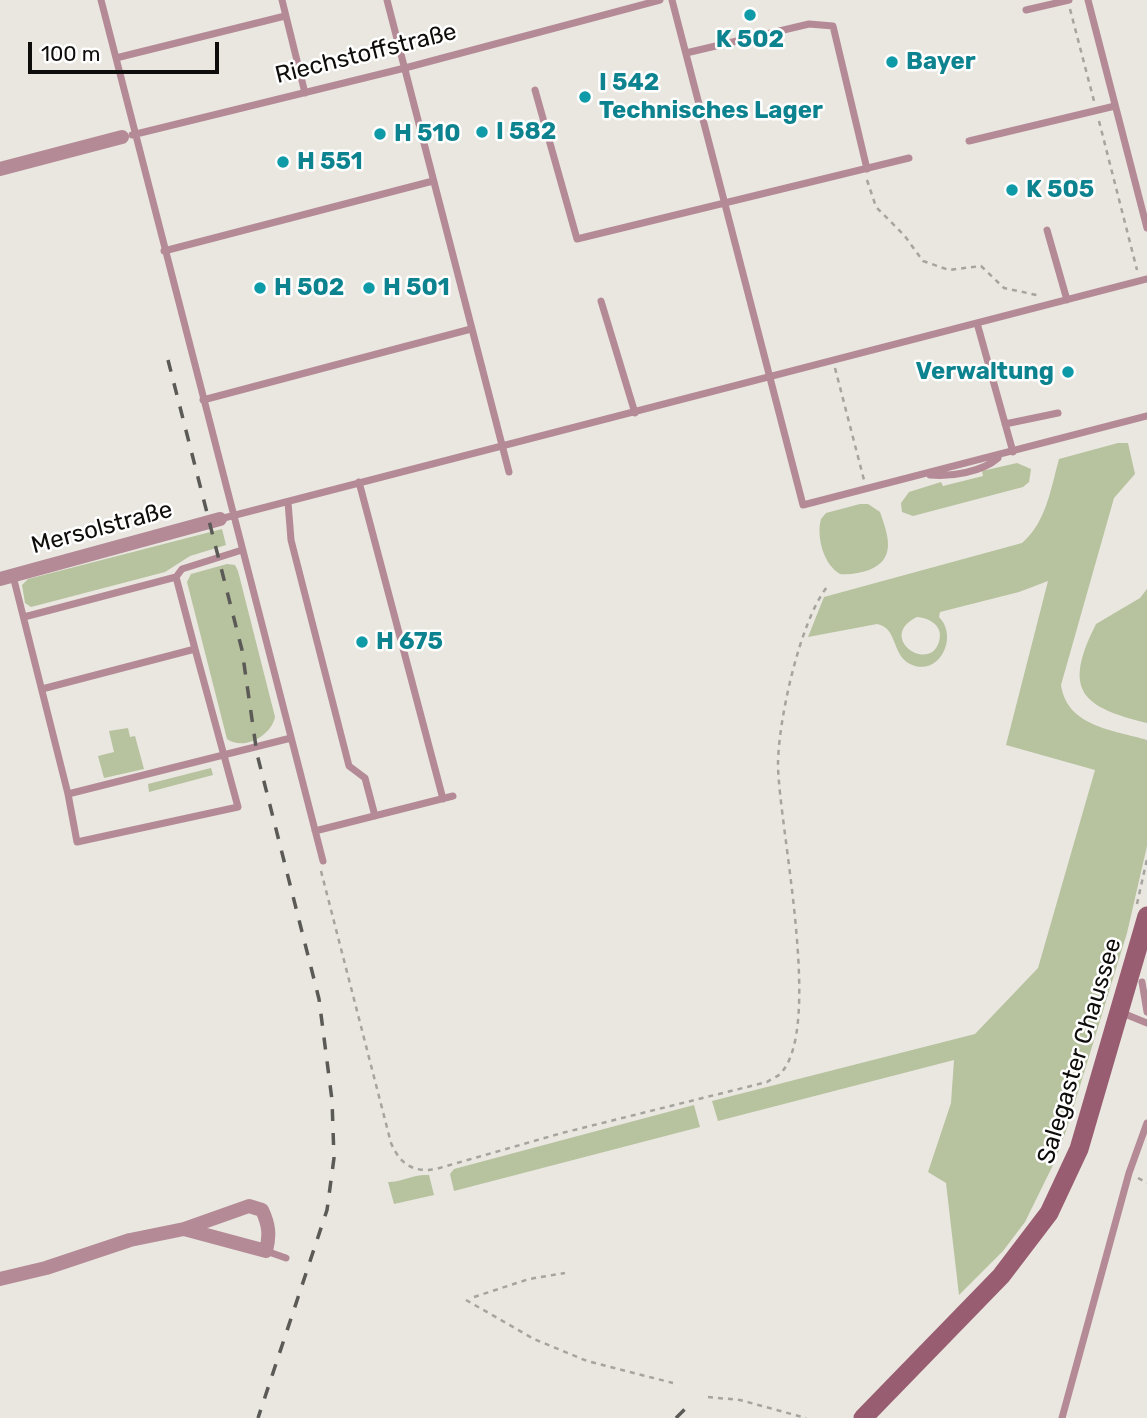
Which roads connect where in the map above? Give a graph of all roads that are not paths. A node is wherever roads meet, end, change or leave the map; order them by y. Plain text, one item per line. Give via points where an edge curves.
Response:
1 (101, 0) edge
2 (282, 0) edge
3 (387, 0) edge
4 (660, 0) edge
5 (672, 0) edge
6 (1068, 0) edge
7 (1088, 0) edge
8 (1026, 10) dead end
9 (285, 16) junction
10 (686, 53) junction
11 (116, 58) junction
12 (405, 68) junction
13 (535, 90) dead end
14 (304, 93) junction
15 (1115, 106) junction
16 (128, 136) junction
17 (969, 141) dead end
18 (909, 158) dead end
19 (0, 169) edge
20 (866, 169) junction
21 (433, 181) junction
22 (725, 205) junction
23 (1147, 228) edge
24 (1047, 230) dead end
25 (164, 251) junction
26 (1143, 280) edge
27 (1067, 300) junction
28 (601, 301) dead end
29 (977, 323) junction
30 (471, 329) junction
31 (770, 377) junction
32 (203, 400) junction
33 (635, 413) junction
34 (1058, 413) dead end
35 (1147, 416) edge
36 (1005, 424) junction
37 (502, 444) junction
38 (1013, 452) junction
39 (1002, 455) junction
40 (509, 472) dead end
41 (922, 475) junction
42 (359, 482) junction
43 (288, 502) junction
44 (223, 519) junction
45 (242, 550) junction
46 (7, 577) edge
47 (176, 578) junction
48 (24, 617) junction
49 (195, 649) junction
50 (42, 689) junction
51 (290, 738) junction
52 (223, 754) junction
53 (68, 793) junction
54 (453, 796) dead end
55 (443, 799) junction
56 (375, 816) junction
57 (315, 831) junction
58 (323, 861) road end
59 (1141, 916) edge
60 (1142, 982) dead end
61 (1119, 1012) junction
62 (1147, 1012) edge
63 (1147, 1023) edge
64 (1147, 1123) edge
65 (184, 1229) junction
66 (266, 1251) junction
67 (286, 1258) dead end
68 (0, 1279) edge
69 (863, 1418) edge
70 (1062, 1418) edge

1 - 11 lane
2 - 9 lane
3 - 12 lane
4 - 12 lane, Riechstoffstraße
5 - 10 lane
6 - 8 lane
7 - 15 lane
9 - 11 lane
9 - 14 lane
10 - 20 lane via 809,24 833,26
10 - 22 lane
11 - 16 lane
12 - 14 lane, Riechstoffstraße
12 - 21 lane
13 - 22 lane via 577,239
14 - 16 lane, Riechstoffstraße
15 - 17 lane
15 - 23 lane
16 - 19 street, Riechstoffstraße
16 - 25 lane
18 - 20 lane
20 - 22 lane
21 - 25 lane
21 - 30 lane
22 - 31 lane
24 - 27 lane
25 - 32 lane
26 - 27 lane
27 - 29 lane
28 - 33 lane
29 - 31 lane
29 - 36 lane
30 - 32 lane
30 - 37 lane
31 - 33 lane
31 - 41 lane via 803,505
32 - 44 lane
33 - 37 lane
34 - 36 lane
35 - 38 lane
36 - 38 lane
37 - 40 lane
37 - 42 lane
38 - 39 lane
39 - 41 lane
39 - 41 lane via 989,466 944,477
42 - 43 lane
42 - 55 lane
43 - 44 lane
43 - 56 lane via 291,540 349,766 365,778
44 - 45 lane
44 - 46 street, Mersolstraße
45 - 47 lane via 182,569
45 - 51 lane
46 - 48 lane
47 - 48 lane
47 - 49 lane
48 - 50 lane
49 - 50 lane
49 - 52 lane
50 - 53 lane
51 - 52 lane
51 - 57 lane
52 - 53 lane
52 - 53 lane via 238,807 77,842
54 - 55 lane
55 - 56 lane
56 - 57 lane
57 - 58 lane
59 - 61 main road, Salegaster Chaussee
60 - 62 lane
61 - 63 lane
61 - 69 main road, Salegaster Chaussee via 1079,1149 1049,1213 1011,1265
64 - 70 lane
65 - 66 street
65 - 66 street via 249,1206 262,1210 269,1225
65 - 68 street via 130,1240
66 - 67 lane

